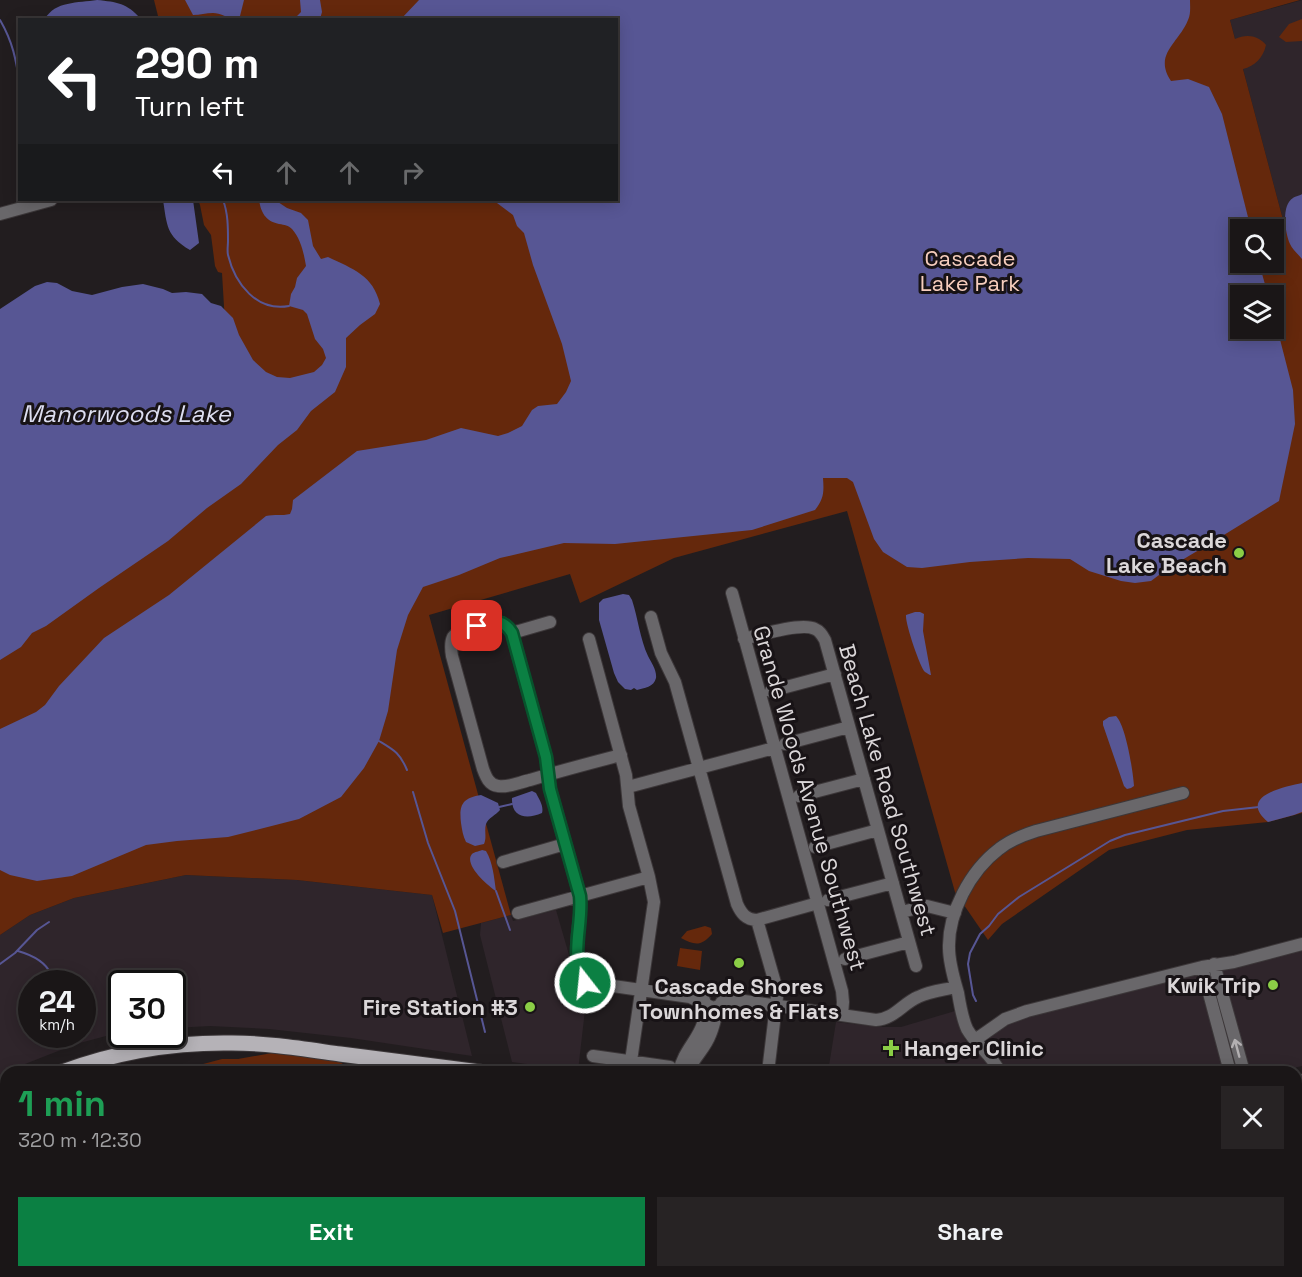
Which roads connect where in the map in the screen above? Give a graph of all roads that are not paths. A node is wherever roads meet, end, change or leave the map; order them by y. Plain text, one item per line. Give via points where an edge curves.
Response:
1 (47, 201) edge
2 (0, 214) edge
3 (732, 594) dead end
4 (651, 617) dead end
5 (550, 622) dead end
6 (512, 633) junction
7 (589, 639) dead end
8 (744, 639) junction
9 (835, 674) junction
10 (771, 691) dead end
11 (849, 727) junction
12 (779, 746) junction
13 (621, 754) junction
14 (699, 768) junction
15 (548, 775) junction
16 (864, 779) junction
17 (628, 787) junction
18 (1183, 793) dead end
19 (799, 796) dead end
20 (878, 830) junction
21 (565, 844) junction
22 (814, 848) dead end
23 (503, 862) dead end
24 (649, 878) junction
25 (893, 883) junction
26 (580, 896) junction
27 (823, 902) junction
28 (901, 912) junction
29 (518, 913) dead end
30 (956, 913) junction
31 (757, 920) junction
32 (909, 942) junction
33 (1302, 944) edge
34 (845, 959) dead end
35 (1208, 965) junction
36 (916, 966) dead end
37 (956, 987) junction
38 (642, 990) junction
39 (710, 995) junction
40 (736, 1000) junction
41 (720, 1005) junction
42 (777, 1005) junction
43 (842, 1015) junction
44 (975, 1040) junction
45 (697, 1047) junction
46 (593, 1056) dead end
47 (631, 1061) junction
48 (82, 1066) edge
49 (430, 1066) edge
50 (655, 1066) edge
51 (677, 1066) edge
52 (691, 1066) edge
53 (769, 1066) edge
54 (997, 1066) edge
55 (1229, 1066) edge
56 (1242, 1066) edge

1 - 2 street
3 - 8 street, Grande Woods Avenue Southwest
4 - 14 street via 661,653 675,682
5 - 6 street
6 - 15 street
6 - 15 street via 497,621 463,630 452,639 452,656 490,783 503,786
7 - 13 street
8 - 9 street, Beach Lake Road Southwest via 800,627 814,629 825,640
8 - 12 street, Grande Woods Avenue Southwest
9 - 10 street
9 - 11 street, Beach Lake Road Southwest
11 - 12 street
11 - 16 street, Beach Lake Road Southwest
12 - 14 street
12 - 27 street, Grande Woods Avenue Southwest
13 - 15 street
13 - 17 street
14 - 17 street
14 - 31 street via 737,904 744,916
15 - 21 street
16 - 19 street
16 - 20 street, Beach Lake Road Southwest
17 - 24 street via 629,806
18 - 30 street via 1028,834 998,849 972,878
20 - 22 street
20 - 25 street, Beach Lake Road Southwest
21 - 23 street
21 - 26 street
24 - 26 street
24 - 38 street via 654,905
25 - 27 street
25 - 28 street, Beach Lake Road Southwest
26 - 29 street
26 - 38 street via 577,954 585,983
27 - 31 street
27 - 43 street, Grande Woods Avenue Southwest via 842,991
28 - 30 street via 927,906
28 - 32 street, Beach Lake Road Southwest
30 - 37 street via 949,948
31 - 42 street via 775,983
32 - 34 street
32 - 36 street, Beach Lake Road Southwest
33 - 35 street
35 - 44 street via 1019,1014 996,1024
35 - 55 street
56 -> 35 street
37 - 43 street via 920,996 884,1019
37 - 44 street via 967,1029
38 - 39 street via 690,997
38 - 47 street
39 - 40 street
39 - 41 street via 710,1008
39 - 45 street
40 - 41 street
40 - 42 street
41 - 45 street via 711,1035
42 - 43 street
42 - 53 street
44 - 54 street
45 - 51 street
45 - 52 street
46 - 47 street
47 - 50 street
48 - 49 main road via 151,1049 230,1043

